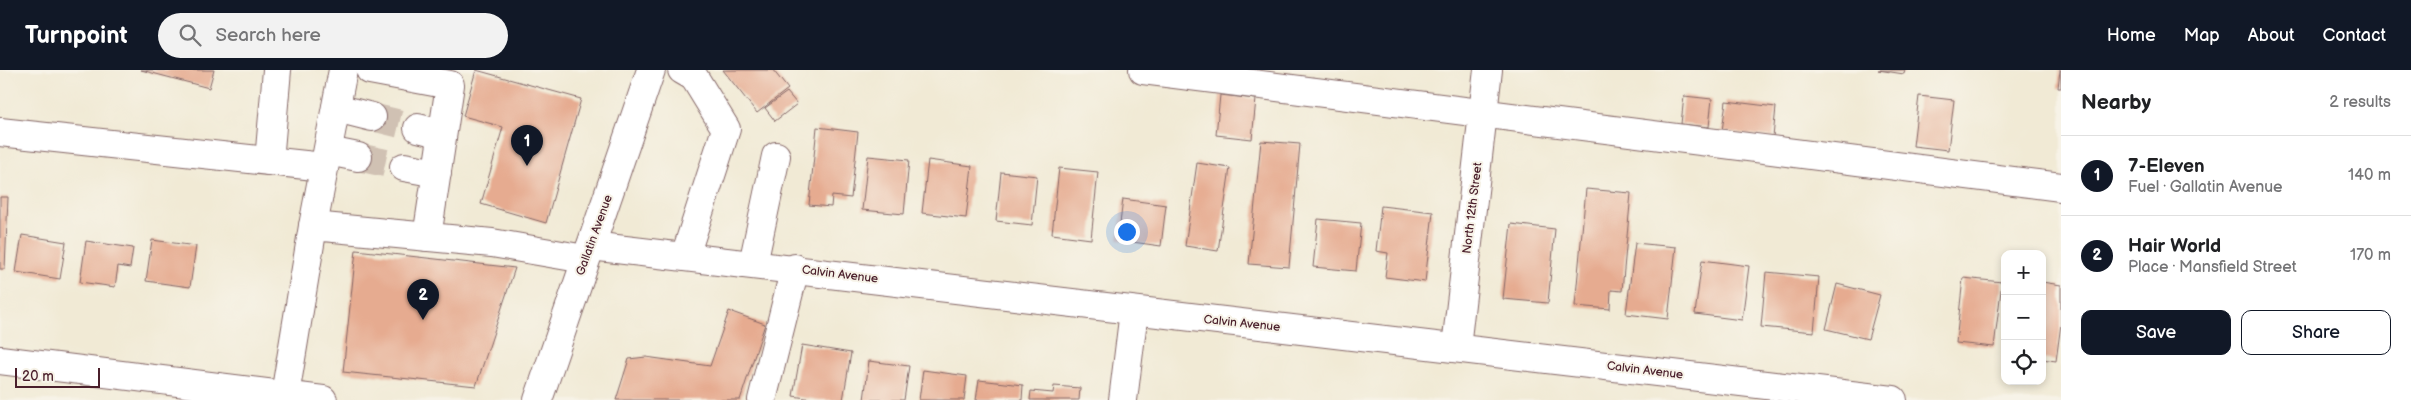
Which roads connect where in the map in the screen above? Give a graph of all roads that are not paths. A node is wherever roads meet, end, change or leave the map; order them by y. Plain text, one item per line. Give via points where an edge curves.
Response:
1 (277, 70) edge
2 (343, 70) edge
3 (370, 70) edge
4 (651, 70) edge
5 (682, 70) edge
6 (1143, 70) edge
7 (1488, 70) edge
8 (336, 108) junction
9 (1483, 114) junction
10 (372, 116) tunnel mouth
11 (0, 132) edge
12 (776, 156) dead end
13 (358, 157) tunnel mouth
14 (326, 159) junction
15 (269, 161) junction
16 (404, 167) tunnel mouth
17 (437, 173) junction
18 (2061, 187) edge
19 (313, 226) junction
20 (427, 237) junction
21 (588, 252) junction
22 (685, 256) junction
23 (753, 264) junction
24 (795, 268) junction
25 (1134, 311) junction
26 (1456, 347) junction
27 (0, 360) edge
28 (285, 395) junction
29 (249, 396) edge
30 (323, 400) edge
31 (538, 400) edge
32 (762, 400) edge
33 (1123, 400) edge
34 (1894, 400) edge

1 - 15 street
2 - 8 street
3 - 17 street via 450,85 430,131
4 - 21 street, Gallatin Avenue
5 - 22 street via 694,77 726,129
6 - 9 street
7 - 9 street, North 12th Street
8 - 10 street
8 - 14 street
9 - 18 street
9 - 26 street, North 12th Street
11 - 15 street
12 - 23 street
13 - 14 street
14 - 15 street
14 - 19 street
16 - 17 street
17 - 20 street
19 - 20 street, Calvin Avenue
19 - 28 street
20 - 21 street, Calvin Avenue
21 - 22 street, Calvin Avenue
21 - 31 street, Gallatin Avenue
22 - 23 street, Calvin Avenue
23 - 24 street, Calvin Avenue
24 - 25 street, Calvin Avenue
24 - 32 street
25 - 26 street, Calvin Avenue
25 - 33 street
26 - 34 street, Calvin Avenue
27 - 29 street
28 - 29 street
28 - 30 street

